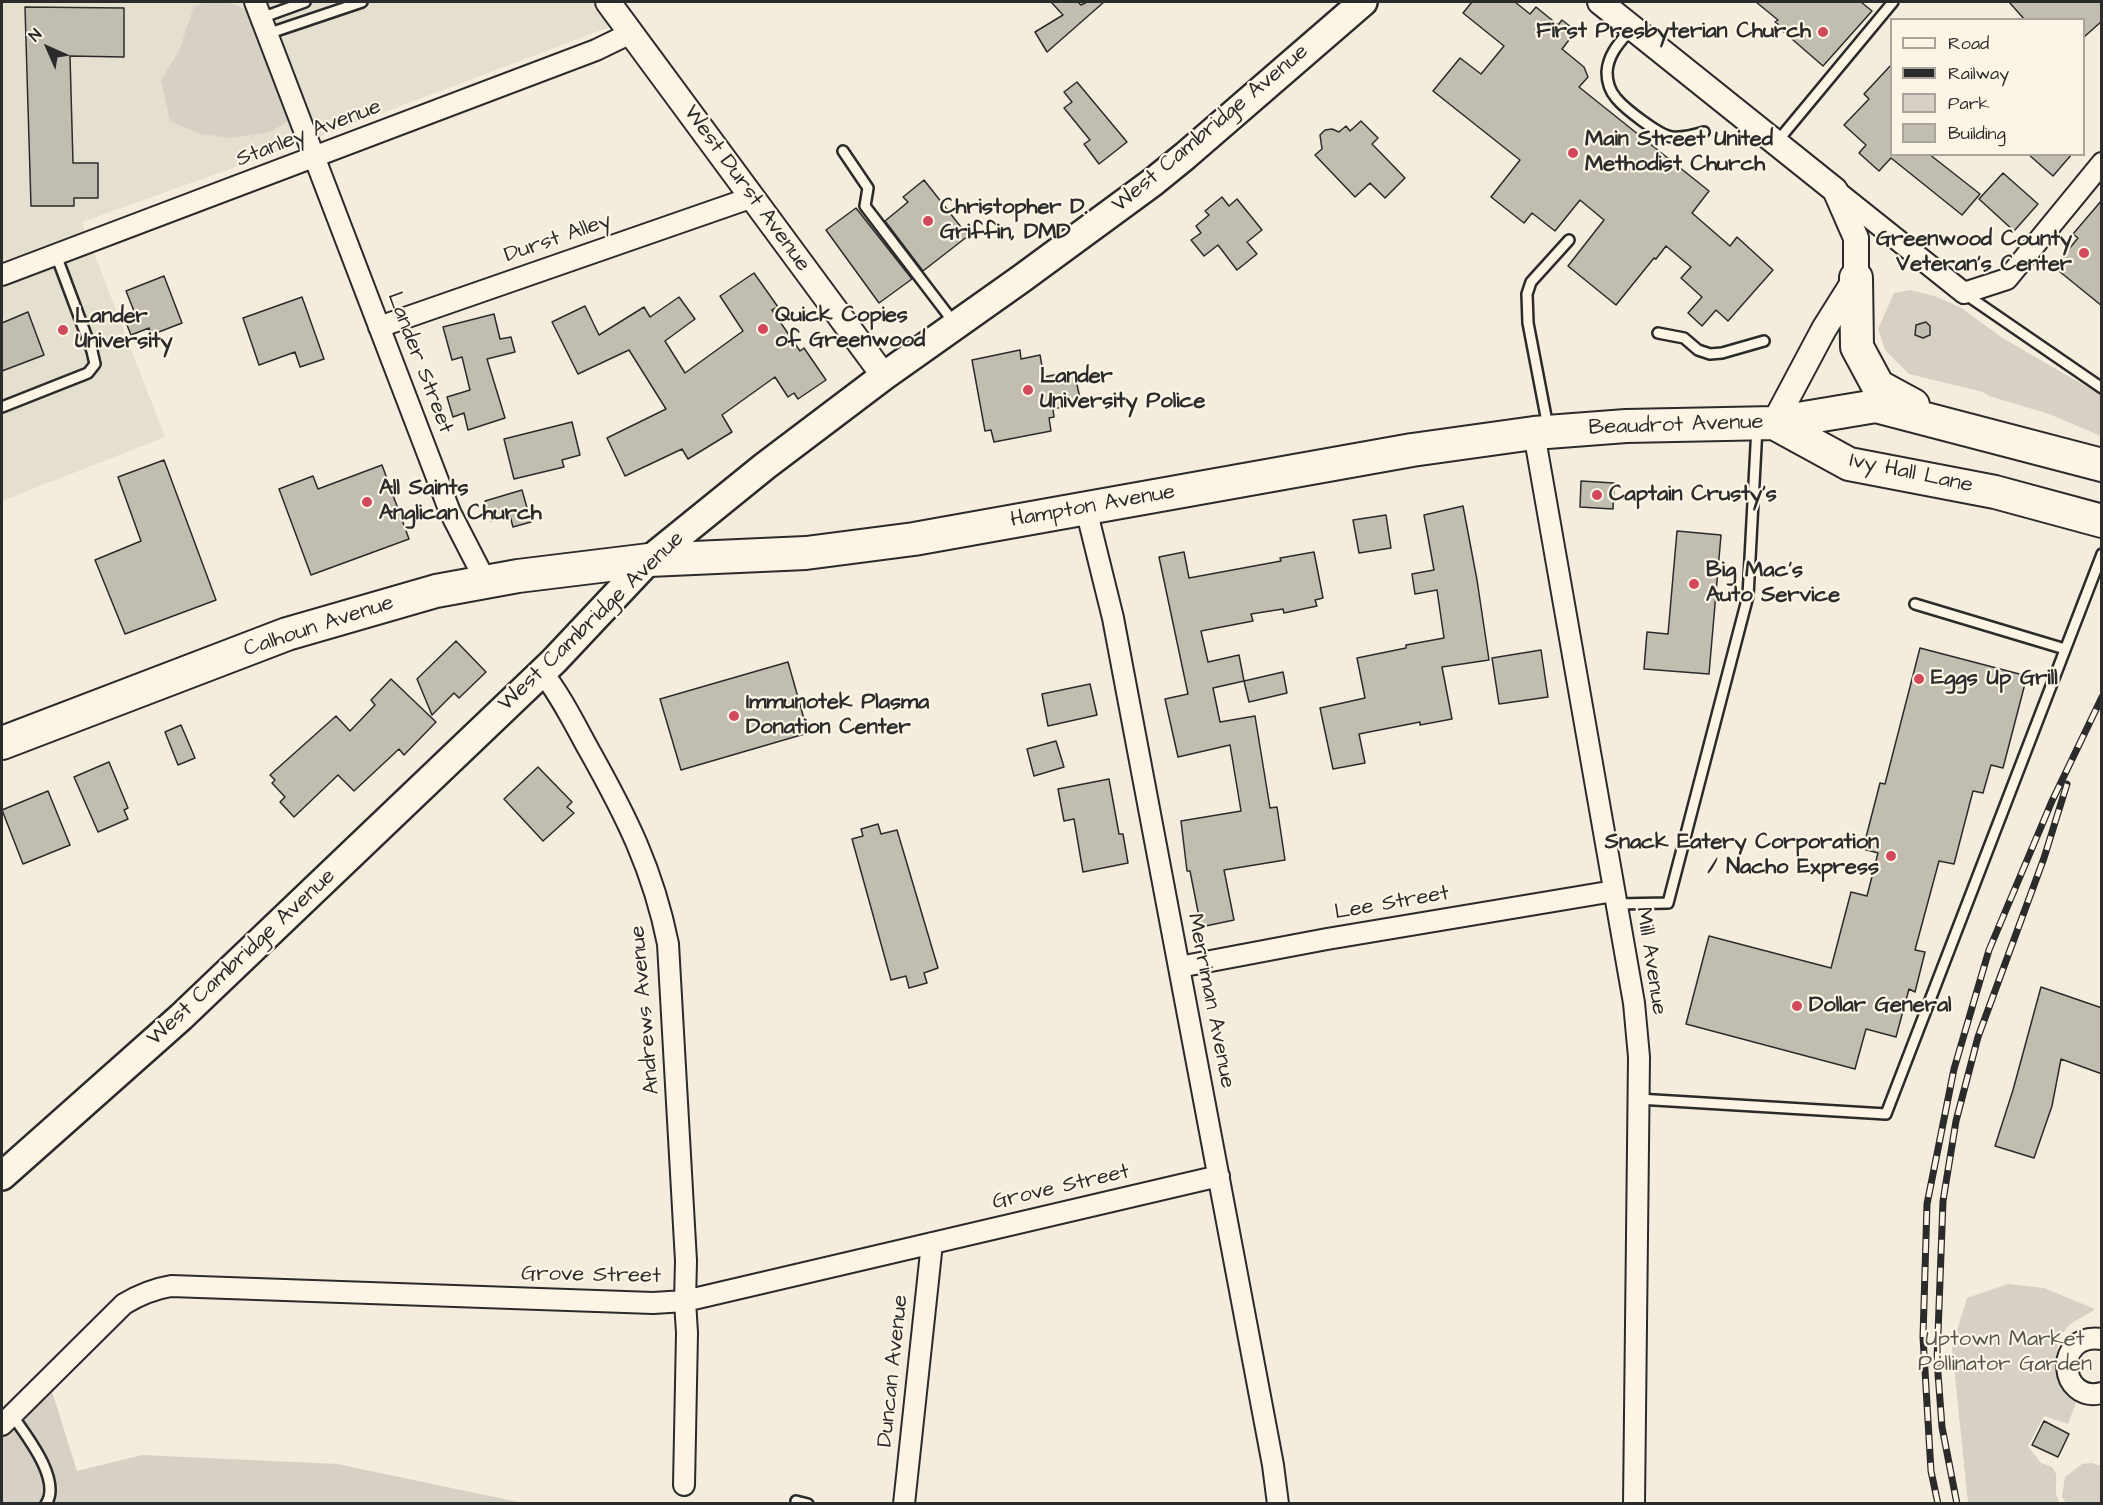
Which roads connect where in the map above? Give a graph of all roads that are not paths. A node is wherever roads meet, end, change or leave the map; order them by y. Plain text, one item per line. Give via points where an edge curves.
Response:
1 (305, 2) edge
2 (362, 2) edge
3 (608, 2) edge
4 (1363, 2) edge
5 (1600, 2) edge
6 (1893, 2) edge
7 (261, 18) edge
8 (1632, 27) junction
9 (631, 33) junction
10 (1704, 132) dead end
11 (1776, 143) junction
12 (843, 151) dead end
13 (315, 158) junction
14 (2102, 163) edge
15 (1835, 190) junction
16 (753, 197) junction
17 (1569, 240) dead end
18 (56, 255) junction
19 (2, 275) edge
20 (1856, 278) junction
21 (1964, 293) junction
22 (956, 326) junction
23 (379, 327) junction
24 (1658, 333) dead end
25 (1764, 341) dead end
26 (884, 376) junction
27 (2102, 388) edge
28 (2, 406) edge
29 (1766, 424) junction
30 (1951, 426) junction
31 (1541, 432) junction
32 (2102, 465) edge
33 (1086, 509) junction
34 (2102, 521) edge
35 (2102, 554) edge
36 (649, 560) junction
37 (486, 582) junction
38 (1915, 604) dead end
39 (2065, 649) junction
40 (542, 672) junction
41 (2, 743) edge
42 (1616, 897) junction
43 (1179, 967) junction
44 (1638, 1100) junction
45 (2, 1176) edge
46 (1219, 1176) junction
47 (932, 1243) junction
48 (685, 1301) junction
49 (2102, 1339) edge
50 (2102, 1394) edge
51 (7, 1420) edge
52 (684, 1485) dead end
53 (796, 1501) dead end
54 (45, 1503) edge
55 (808, 1503) edge
56 (904, 1503) edge
57 (1278, 1503) edge
58 (1634, 1503) edge

1 - 7 lane
2 - 7 lane
3 - 9 street, West Durst Avenue
4 - 22 main road, West Cambridge Avenue via 1185,156
5 - 8 street
6 - 11 lane
7 - 13 street, Lander Street
8 - 10 lane via 1609,60 1607,74 1616,99 1659,133 1678,137
8 - 11 street
9 - 13 street, Stanley Avenue
9 - 16 street, West Durst Avenue
11 - 15 street
12 - 22 lane via 868,188 865,206
13 - 18 street, Stanley Avenue
13 - 23 street, Lander Street
14 - 21 street via 2007,279
15 - 20 street via 1856,238
15 - 21 street
16 - 23 street, Durst Alley
16 - 26 street, West Durst Avenue
17 - 31 lane via 1531,282 1527,294
18 - 19 street, Stanley Avenue
18 - 28 lane via 95,364 88,373
20 - 29 street, Beaudrot Avenue
20 - 30 main road via 1857,347 1878,386
21 - 27 lane
22 - 26 main road, West Cambridge Avenue
23 - 37 street, Lander Street via 450,512
24 - 25 lane via 1683,338 1710,354
26 - 36 main road, West Cambridge Avenue
29 - 30 main road via 1876,406
29 - 31 main road, Beaudrot Avenue
29 - 34 main road, Ivy Hall Lane via 1849,464 1995,492
29 - 42 lane via 1748,597 1668,903
30 - 32 main road
31 - 33 main road, Hampton Avenue via 1412,450
31 - 42 street, Mill Avenue
33 - 36 main road, Hampton Avenue via 806,553
33 - 43 street, Merriman Avenue via 1113,618
35 - 39 lane
36 - 37 main road, Calhoun Avenue
36 - 40 main road, West Cambridge Avenue
37 - 41 main road, Calhoun Avenue via 436,591 287,634
38 - 39 lane
39 - 44 lane via 1886,1114
40 - 45 main road, West Cambridge Avenue via 181,1017
40 - 48 street, Andrews Avenue via 558,693 623,811 662,913 670,972
42 - 43 street, Lee Street via 1350,935
42 - 44 street, Mill Avenue via 1634,1003
43 - 46 street, Merriman Avenue
44 - 58 street, Mill Avenue
46 - 47 street, Grove Street
46 - 57 street, Merriman Avenue
47 - 48 street, Grove Street
47 - 56 street, Duncan Avenue
48 - 51 street, Grove Street via 158,1288 124,1304
48 - 52 street, Andrews Avenue
49 - 50 street via 2082,1340 2073,1347 2066,1368 2076,1388
51 - 54 lane via 38,1455 49,1479 49,1498
53 - 55 lane

